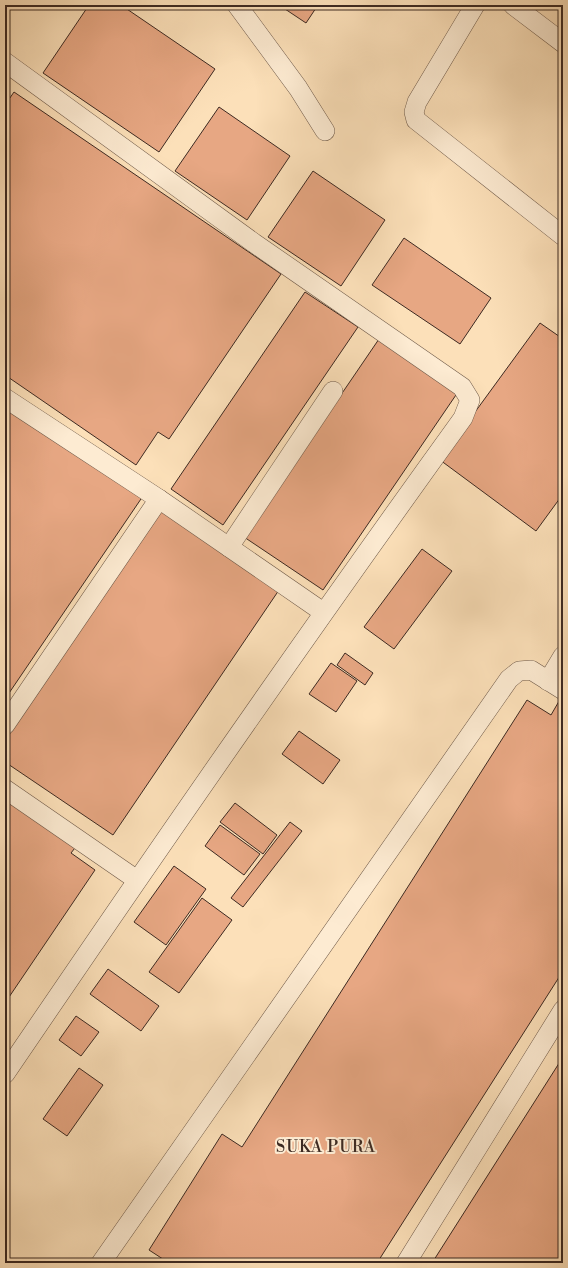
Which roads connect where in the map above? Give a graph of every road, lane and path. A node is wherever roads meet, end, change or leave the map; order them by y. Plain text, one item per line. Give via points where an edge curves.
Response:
1 (237, 5) edge
2 (475, 5) edge
3 (513, 5) edge
4 (563, 43) edge
5 (5, 62) edge
6 (325, 131) dead end
7 (563, 236) edge
8 (334, 391) dead end
9 (5, 398) edge
10 (159, 499) junction
11 (229, 547) junction
12 (323, 612) junction
13 (563, 656) edge
14 (556, 685) edge
15 (5, 725) edge
16 (5, 789) edge
17 (137, 880) junction
18 (563, 1010) edge
19 (5, 1074) edge
20 (101, 1263) edge
21 (406, 1263) edge

1 - 6 lane via 298,88
2 - 7 lane via 417,102 414,112 416,120
3 - 4 lane
5 - 12 lane via 254,243 462,387 470,400 463,418
8 - 11 lane
9 - 10 lane
10 - 11 lane
10 - 15 lane
11 - 12 lane
12 - 17 lane
13 - 14 lane
14 - 20 lane via 531,670 519,671 510,679
16 - 17 lane
17 - 19 lane
18 - 21 lane

